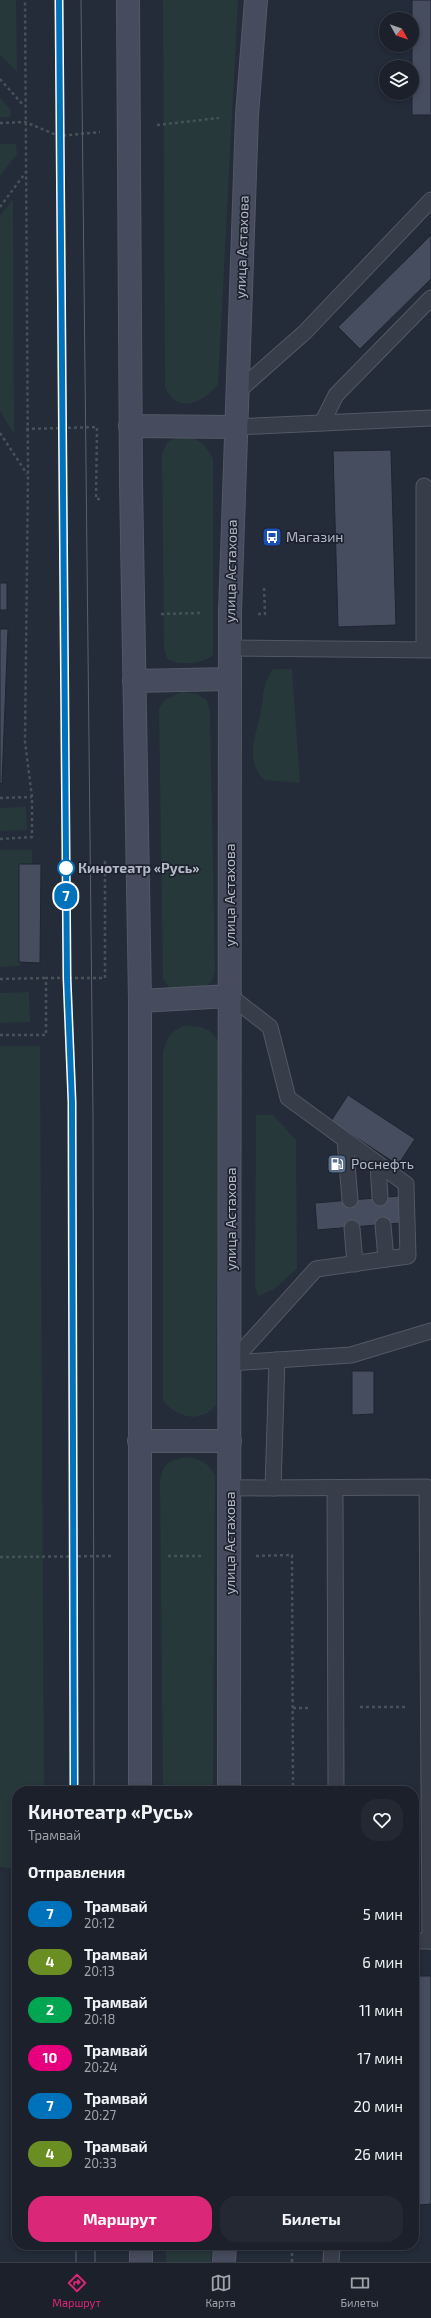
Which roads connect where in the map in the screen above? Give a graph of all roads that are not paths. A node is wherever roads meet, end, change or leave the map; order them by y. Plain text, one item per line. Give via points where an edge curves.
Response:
1 (128, 0) edge
2 (256, 0) edge
3 (431, 200) edge
4 (431, 298) edge
5 (236, 393) junction
6 (431, 418) edge
7 (322, 423) junction
8 (130, 426) junction
9 (235, 427) junction
10 (424, 486) dead end
11 (231, 648) junction
12 (428, 649) edge
13 (230, 679) junction
14 (134, 681) junction
15 (230, 996) junction
16 (140, 1001) junction
17 (345, 1140) junction
18 (378, 1164) junction
19 (380, 1198) dead end
20 (350, 1200) dead end
21 (383, 1225) dead end
22 (352, 1228) dead end
23 (386, 1259) junction
24 (355, 1264) junction
25 (431, 1331) edge
26 (277, 1360) junction
27 (231, 1363) junction
28 (139, 1441) junction
29 (230, 1441) junction
30 (230, 1488) junction
31 (273, 1488) junction
32 (334, 1488) junction
33 (140, 1786) edge
34 (229, 1786) edge
35 (336, 1786) edge
36 (419, 1941) edge
37 (430, 1941) edge
38 (141, 2250) edge
39 (224, 2250) edge
40 (332, 2250) edge
41 (141, 2262) edge
42 (224, 2262) edge
43 (331, 2262) edge

1 - 8 main road
2 - 5 main road, улица Астахова via 247,115
3 - 5 lane via 306,332
4 - 7 lane via 336,395
5 - 9 main road, улица Астахова
6 - 7 lane
7 - 9 lane
8 - 9 main road
8 - 14 main road
9 - 11 main road, улица Астахова via 231,535
10 - 12 lane
11 - 12 lane
11 - 13 main road, улица Астахова
13 - 14 main road
13 - 15 main road, улица Астахова
14 - 16 main road
15 - 16 main road
15 - 17 lane via 270,1027 288,1098
15 - 27 main road, улица Астахова
16 - 28 main road
17 - 18 lane
17 - 20 lane
18 - 19 lane
18 - 23 lane via 406,1184 408,1256
21 - 23 lane
22 - 24 lane
23 - 24 lane
24 - 27 lane via 316,1269
25 - 26 lane via 351,1354
26 - 27 lane
26 - 31 lane
27 - 29 main road, улица Астахова
28 - 29 main road
28 - 33 main road
29 - 30 main road, улица Астахова
30 - 31 lane
30 - 34 main road, улица Астахова
31 - 32 lane
32 - 35 lane
32 - 37 lane via 427,1487
36 - 37 lane
38 - 41 main road
39 - 42 main road
40 - 43 lane

